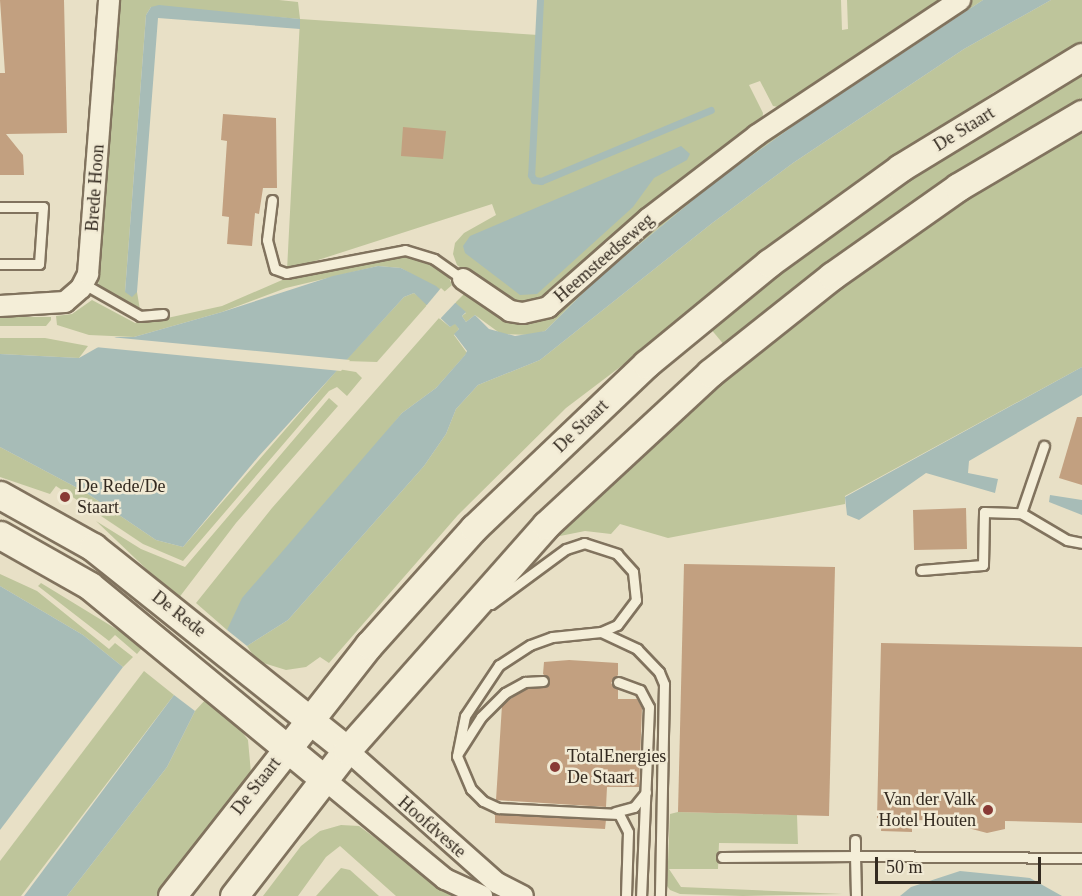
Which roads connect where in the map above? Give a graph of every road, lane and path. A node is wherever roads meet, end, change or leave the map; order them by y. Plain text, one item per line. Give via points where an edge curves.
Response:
1 (109, 0) edge
2 (960, 0) edge
3 (1082, 57) edge
4 (1082, 114) edge
5 (272, 200) dead end
6 (0, 207) edge
7 (0, 264) edge
8 (463, 279) joint
9 (84, 284) junction
10 (0, 306) edge
11 (163, 314) dead end
12 (1044, 446) dead end
13 (0, 495) edge
14 (1022, 513) junction
15 (0, 535) edge
16 (1082, 543) edge
17 (921, 570) dead end
18 (601, 632) junction
19 (416, 668) junction
20 (543, 681) dead end
21 (618, 682) dead end
22 (309, 718) junction
23 (286, 747) junction
24 (347, 750) junction
25 (457, 756) junction
26 (324, 778) junction
27 (648, 786) junction
28 (615, 812) junction
29 (855, 840) dead end
30 (855, 856) junction
31 (722, 857) dead end
32 (1082, 858) edge
33 (172, 896) edge
34 (234, 896) edge
35 (482, 896) edge
36 (523, 896) edge
37 (626, 896) edge
38 (641, 896) edge
39 (660, 896) edge
40 (856, 896) edge

1 - 9 street, Brede Hoon via 90,261
2 - 8 street, Heemsteedseweg via 757,135 649,218 548,307 523,313 510,311
3 - 22 main road, De Staart via 900,168 769,263 646,363 474,528
4 - 19 main road via 958,187 832,276 710,373 546,525
5 - 8 lane, Heemsteedseweg via 267,240 275,269 286,273 405,250 434,259
6 - 7 lane via 43,207 39,264
9 - 10 street via 74,296 55,305
9 - 11 lane via 140,316
12 - 14 lane
13 - 22 main road, De Rede via 93,547
14 - 16 lane via 1067,540
14 - 17 lane via 984,512 983,565
15 - 23 main road, De Rede via 57,565
18 - 19 lane via 617,625 632,610 637,581 627,562 617,554 584,543 541,565
18 - 25 lane via 552,637 522,649 499,665 474,697 465,716
18 - 39 lane via 637,649 659,672 664,684
19 - 24 main road
20 - 25 lane via 525,682 505,693 481,717
21 - 27 lane via 640,690 649,707
22 - 23 main road, De Staart
22 - 24 main road, De Rede
23 - 26 main road, De Rede
23 - 33 main road, De Staart
24 - 26 main road
24 - 36 street, Hoofdveste via 497,883
25 - 28 lane via 471,789 498,808
26 - 34 main road
26 - 35 street, Hoofdveste via 445,879
27 - 28 lane via 634,807
27 - 38 lane
28 - 37 lane via 628,832
29 - 30 lane
30 - 31 lane
30 - 32 lane
30 - 40 lane

